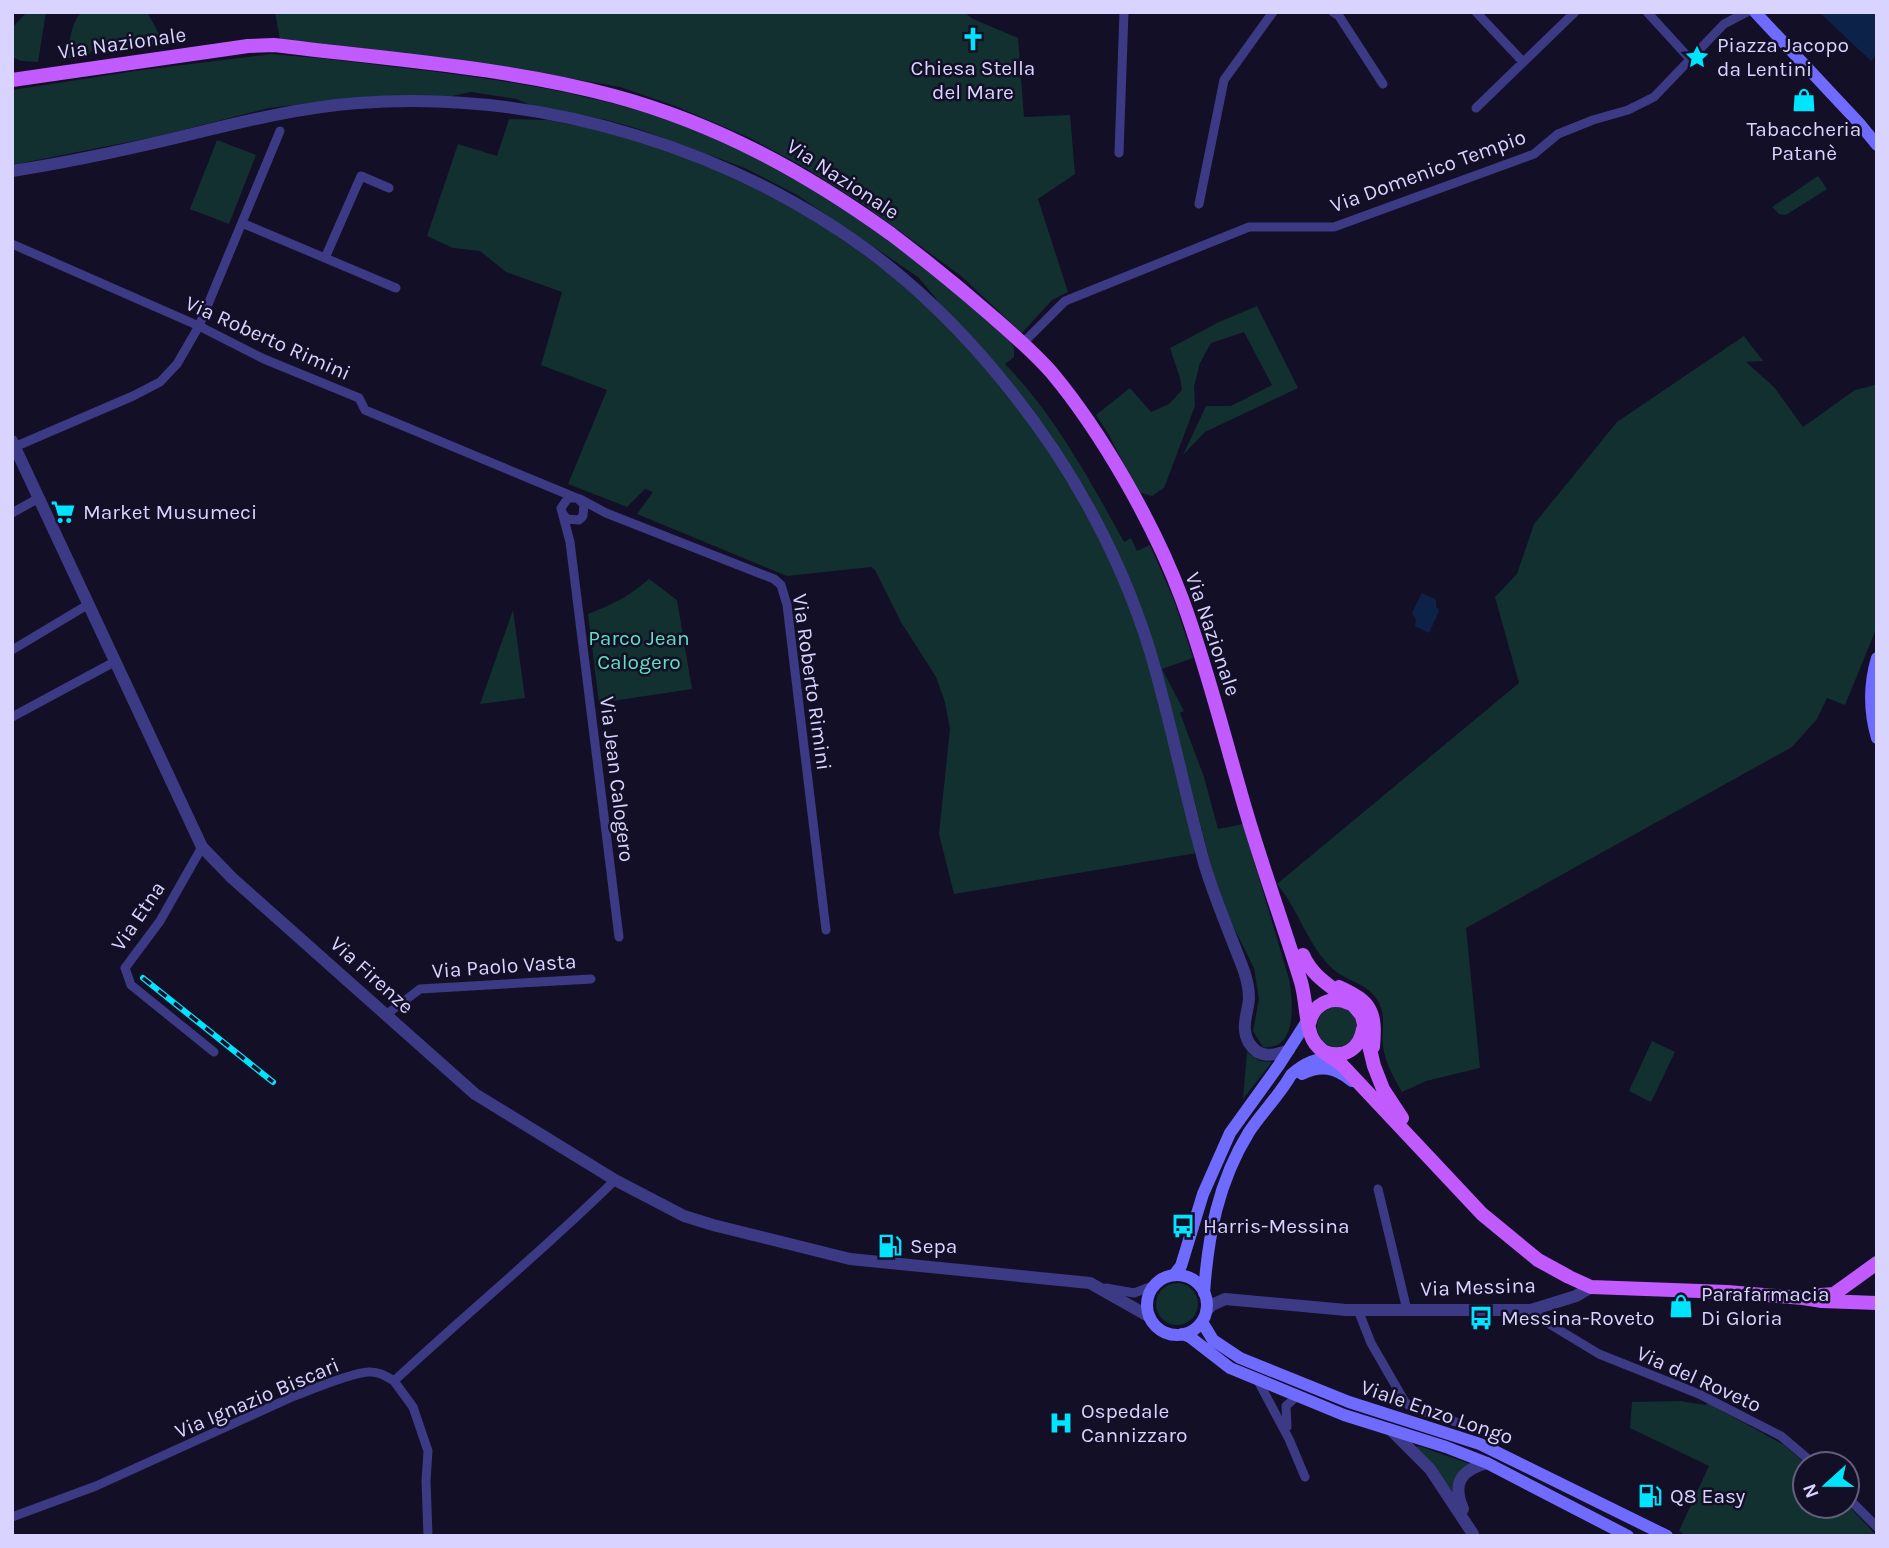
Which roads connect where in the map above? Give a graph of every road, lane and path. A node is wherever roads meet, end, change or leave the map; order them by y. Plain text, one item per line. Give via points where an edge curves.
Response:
1 (1124, 12) edge
2 (1273, 12) edge
3 (1333, 12) edge
4 (1476, 12) edge
5 (1575, 12) edge
6 (1647, 12) edge
7 (1732, 12) edge
8 (1747, 12) edge
9 (1755, 12) edge
10 (1724, 24) junction
11 (1690, 59) junction
12 (1524, 62) junction
13 (12, 80) edge
14 (1383, 84) dead end
15 (1476, 108) dead end
16 (280, 131) dead end
17 (1877, 145) edge
18 (1119, 153) dead end
19 (12, 171) edge
20 (389, 188) dead end
21 (1199, 204) dead end
22 (242, 223) junction
23 (12, 244) edge
24 (325, 258) junction
25 (396, 288) dead end
26 (199, 326) junction
27 (1023, 343) junction
28 (13, 446) edge
29 (543, 485) junction
30 (39, 498) junction
31 (577, 498) junction
32 (562, 511) junction
33 (12, 513) edge
34 (606, 513) junction
35 (581, 518) junction
36 (570, 542) junction
37 (89, 604) junction
38 (12, 650) edge
39 (1877, 658) edge
40 (116, 661) junction
41 (12, 717) edge
42 (1877, 738) edge
43 (202, 848) junction
44 (1270, 890) junction
45 (826, 930) dead end
46 (619, 937) dead end
47 (1303, 955) junction
48 (590, 979) dead end
49 (1350, 1003) junction
50 (387, 1014) junction
51 (1307, 1024) junction
52 (1364, 1024) junction
53 (1289, 1050) junction
54 (214, 1052) dead end
55 (1332, 1054) junction
56 (1374, 1066) junction
57 (1284, 1087) junction
58 (1382, 1106) junction
59 (1431, 1159) junction
60 (615, 1180) junction
61 (1378, 1189) dead end
62 (1877, 1264) edge
63 (1174, 1275) junction
64 (1856, 1280) junction
65 (1090, 1283) junction
66 (1155, 1285) junction
67 (1591, 1287) junction
68 (1205, 1293) junction
69 (1803, 1298) junction
70 (1870, 1302) edge
71 (1358, 1310) junction
72 (1406, 1310) junction
73 (1531, 1310) junction
74 (1150, 1317) junction
75 (1204, 1317) junction
76 (1182, 1334) junction
77 (1256, 1378) junction
78 (394, 1381) junction
79 (1297, 1396) junction
80 (1459, 1423) dead end
81 (1391, 1430) junction
82 (1289, 1439) junction
83 (1798, 1450) edge
84 (1487, 1463) junction
85 (1305, 1477) dead end
86 (1861, 1511) edge
87 (12, 1517) edge
88 (1877, 1527) edge
89 (1473, 1535) edge
90 (428, 1536) edge
91 (1628, 1536) edge
92 (1667, 1536) edge

1 - 18 street
2 - 21 street via 1224,80
3 - 14 street
4 - 12 street
5 - 12 street
6 - 11 street
7 - 10 street
8 - 10 street
9 - 17 main road
10 - 11 street
11 - 27 street, Via Domenico Tempio via 1654,97 1558,134 1534,153 1334,227 1249,228 1065,301
12 - 15 street
13 - 27 main road, Via Nazionale via 274,45 563,84 616,96 751,146 798,172 936,267
16 - 22 street
19 - 53 street via 273,114 353,103 446,102 525,109 649,140 796,203 847,237 887,265 971,345 1026,411 1083,496 1123,577 1149,650 1207,871 1248,985 1244,1032 1262,1054
20 - 24 street via 361,176
22 - 24 street
22 - 26 street
23 - 26 street, Via Roberto Rimini
24 - 25 street
26 - 28 street via 177,364 160,382
26 - 29 street, Via Roberto Rimini via 359,398 365,410
27 - 44 main road, Via Nazionale via 1050,370 1082,414 1140,510 1168,567 1200,653
28 - 30 street, Via Firenze
29 - 31 street, Via Roberto Rimini
29 - 32 street
30 - 33 street
30 - 37 street, Via Firenze
31 - 32 street via 563,502
31 - 34 street, Via Roberto Rimini
31 - 35 street via 585,510
32 - 35 street via 567,519
32 - 36 street, Via Jean Calogero
34 - 35 street
34 - 45 street, Via Roberto Rimini via 774,579 781,586
35 - 36 street
36 - 46 street, Via Jean Calogero
37 - 38 street
37 - 40 street, Via Firenze
39 - 42 main road via 1870,696
40 - 41 street
40 - 43 street, Via Firenze
43 - 50 street, Via Firenze
43 - 54 street, Via Etna via 125,968 131,985
44 - 47 main road
44 - 51 main road via 1299,975
47 - 49 main road via 1318,978
47 - 56 main road via 1320,975 1367,1004 1375,1023
48 - 50 street, Via Paolo Vasta via 420,989
49 - 51 main road via 1329,1000 1317,1007
49 - 52 main road
50 - 60 street, Via Firenze via 475,1094
51 - 53 main road
51 - 55 main road via 1313,1041
52 - 55 main road via 1356,1046
52 - 56 main road
53 - 63 main road via 1230,1133
55 - 57 main road via 1307,1063
55 - 58 main road
56 - 59 main road via 1383,1089
57 - 58 main road via 1312,1069 1332,1069
57 - 68 main road via 1259,1117 1228,1172 1212,1223
58 - 59 main road
59 - 67 main road via 1509,1238
60 - 65 street, Via Firenze via 684,1216 850,1259
60 - 78 street
61 - 72 street
62 - 64 main road
63 - 66 main road
63 - 68 main road via 1190,1278
64 - 69 main road via 1830,1296
64 - 70 main road via 1851,1294
65 - 66 street via 1134,1293
65 - 74 street
66 - 74 main road via 1147,1304
67 - 69 main road, Via Messina
67 - 73 street, Via Messina
68 - 75 main road
69 - 70 main road, Via Messina
71 - 72 street, Via Messina
71 - 75 street, Via Messina via 1225,1300 1212,1305
71 - 80 street via 1405,1402
72 - 73 street, Via Messina
73 - 83 street, Via del Roveto via 1599,1354 1699,1394 1782,1436
74 - 76 main road via 1162,1331
75 - 76 main road via 1193,1330
75 - 92 main road, Viale Enzo Longo via 1213,1340 1240,1358 1349,1402 1480,1444
76 - 77 main road, Viale Enzo Longo via 1219,1361
77 - 79 main road, Viale Enzo Longo
77 - 82 street
78 - 87 street, Via Ignazio Biscari via 368,1371 325,1385 96,1486
78 - 90 street via 413,1407 428,1451
79 - 81 main road, Viale Enzo Longo
79 - 82 street via 1286,1406
81 - 84 main road, Viale Enzo Longo
81 - 89 street via 1430,1469
82 - 85 street
84 - 89 street via 1468,1470 1459,1484 1460,1503
84 - 91 main road, Viale Enzo Longo
86 - 88 street

